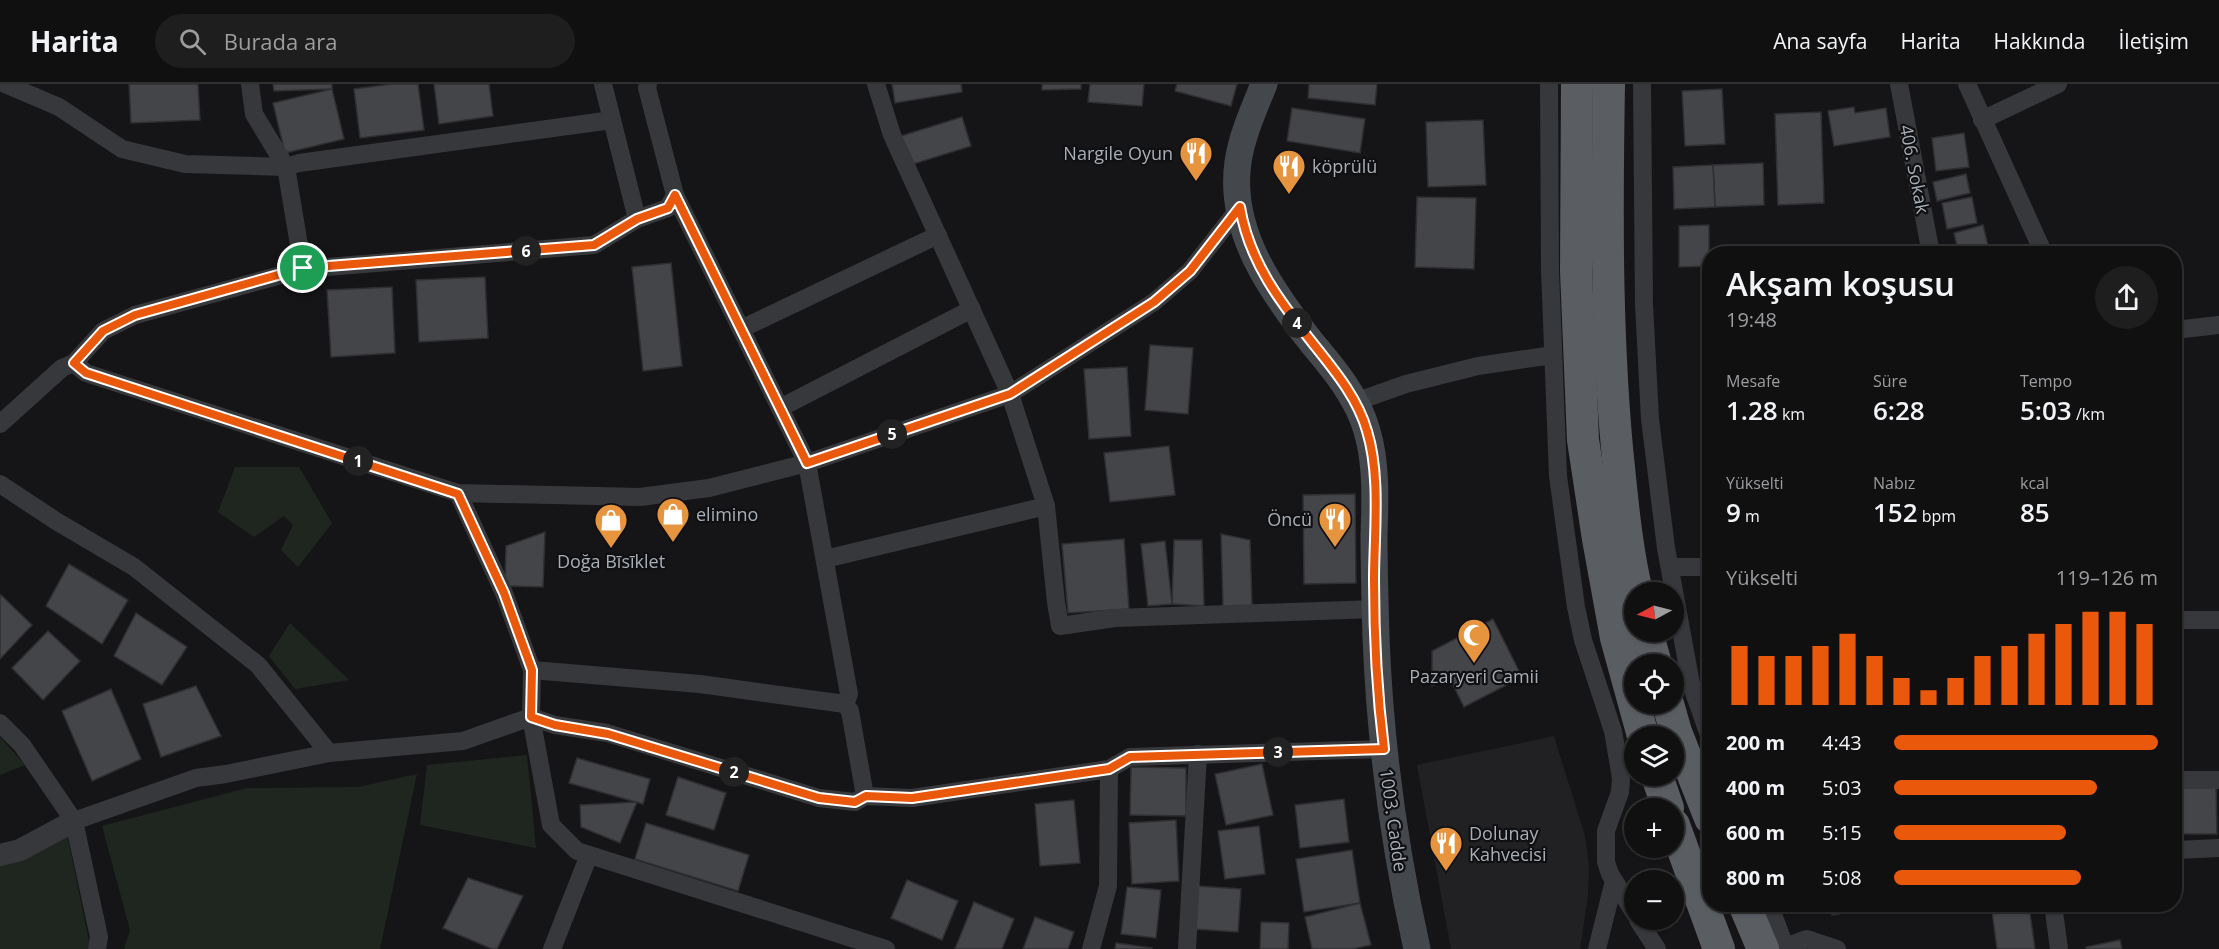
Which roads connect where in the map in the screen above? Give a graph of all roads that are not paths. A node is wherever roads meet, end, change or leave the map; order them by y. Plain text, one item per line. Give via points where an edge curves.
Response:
1 (5, 84) edge
2 (250, 84) edge
3 (603, 84) edge
4 (648, 84) edge
5 (876, 84) edge
6 (1264, 84) edge
7 (1549, 84) edge
8 (1577, 84) edge
9 (1609, 84) edge
10 (1642, 84) edge
11 (1899, 84) edge
12 (1967, 84) edge
13 (2058, 84) edge
14 (612, 120) junction
15 (1982, 120) junction
16 (286, 168) junction
17 (675, 195) junction
18 (1240, 207) junction
19 (637, 219) junction
20 (938, 235) junction
21 (1929, 246) edge
22 (2040, 246) edge
23 (303, 268) junction
24 (972, 309) junction
25 (2219, 325) edge
26 (741, 328) junction
27 (2182, 329) edge
28 (1553, 355) junction
29 (74, 363) junction
30 (1010, 394) junction
31 (1355, 402) junction
32 (780, 408) junction
33 (0, 424) edge
34 (807, 463) junction
35 (0, 484) edge
36 (458, 494) junction
37 (1046, 506) junction
38 (825, 559) junction
39 (1670, 567) junction
40 (1702, 567) edge
41 (1635, 582) edge
42 (1375, 609) junction
43 (2182, 620) edge
44 (2219, 620) edge
45 (532, 670) junction
46 (846, 704) junction
47 (1671, 714) edge
48 (1702, 715) edge
49 (531, 717) junction
50 (0, 723) edge
51 (1640, 726) edge
52 (1384, 749) junction
53 (329, 753) junction
54 (1198, 754) junction
55 (1109, 769) junction
56 (2182, 780) edge
57 (2219, 780) edge
58 (866, 796) junction
59 (1702, 798) edge
60 (74, 820) junction
61 (2219, 848) edge
62 (2182, 850) edge
63 (1684, 853) edge
64 (0, 855) edge
65 (589, 855) junction
66 (1614, 881) junction
67 (1624, 897) edge
68 (1702, 902) edge
69 (1706, 912) edge
70 (1750, 912) edge
71 (1771, 912) edge
72 (2054, 912) edge
73 (1645, 930) edge
74 (97, 949) edge
75 (552, 949) edge
76 (886, 949) edge
77 (1091, 949) edge
78 (1187, 949) edge
79 (1417, 949) edge
80 (1597, 949) edge
81 (1657, 949) edge
82 (1719, 949) edge
83 (1778, 949) edge
84 (1837, 949) edge
85 (2059, 949) edge

1 - 16 street via 59,107 122,149 185,164
2 - 16 street via 254,114
3 - 14 street
4 - 17 street
5 - 20 street via 892,135
6 - 18 main road, 1003. Cadde via 1238,162
7 - 28 street
8 - 51 highway via 1576,271 1582,440 1617,638
9 - 41 highway via 1606,238 1611,380
10 - 39 street via 1644,304 1650,407
11 - 21 street, 406. Sokak
12 - 15 street
13 - 15 street
14 - 16 street via 299,163
14 - 19 street
15 - 22 street
16 - 23 street
17 - 19 street via 668,208
17 - 26 street
18 - 30 street via 1190,271 1154,302
18 - 31 main road, 1003. Cadde via 1254,258 1270,287
19 - 23 street via 594,245
20 - 24 street
20 - 26 street
23 - 29 street via 135,315 103,331
24 - 30 street
24 - 32 street
25 - 27 street
26 - 32 street
28 - 31 street via 1478,366
28 - 66 street via 1558,476 1576,607 1613,731 1621,778 1606,831 1606,862
29 - 33 street via 62,368
29 - 36 street via 86,373
30 - 34 street
30 - 37 street
31 - 42 main road, 1003. Cadde via 1372,453
32 - 34 street
34 - 36 street via 709,488 640,497
34 - 38 street
35 - 53 street via 134,567 258,665
36 - 45 street via 504,593
37 - 38 street
37 - 42 street via 1060,626 1115,618
38 - 46 street via 849,694
39 - 40 street
39 - 48 street via 1691,684
42 - 52 main road, 1003. Cadde via 1378,706
43 - 44 street
45 - 46 street via 700,684
45 - 49 street
46 - 58 street
47 - 59 highway
49 - 53 street via 463,741
49 - 58 street via 608,734 819,798 855,802
49 - 65 street via 551,825 577,851
50 - 60 street via 22,745
52 - 54 street
52 - 79 main road, 1003. Cadde via 1394,829
53 - 60 street via 196,778
54 - 55 street via 1130,757
54 - 78 street
55 - 58 street via 912,798
55 - 77 street via 1108,886
56 - 57 street
60 - 64 street via 20,850
60 - 74 street via 99,937
61 - 62 street
63 - 68 highway
65 - 75 street
65 - 76 street
66 - 67 street
66 - 80 street
69 - 82 highway
70 - 83 highway
71 - 83 street
72 - 85 street
73 - 81 street
83 - 84 street via 1807,939

